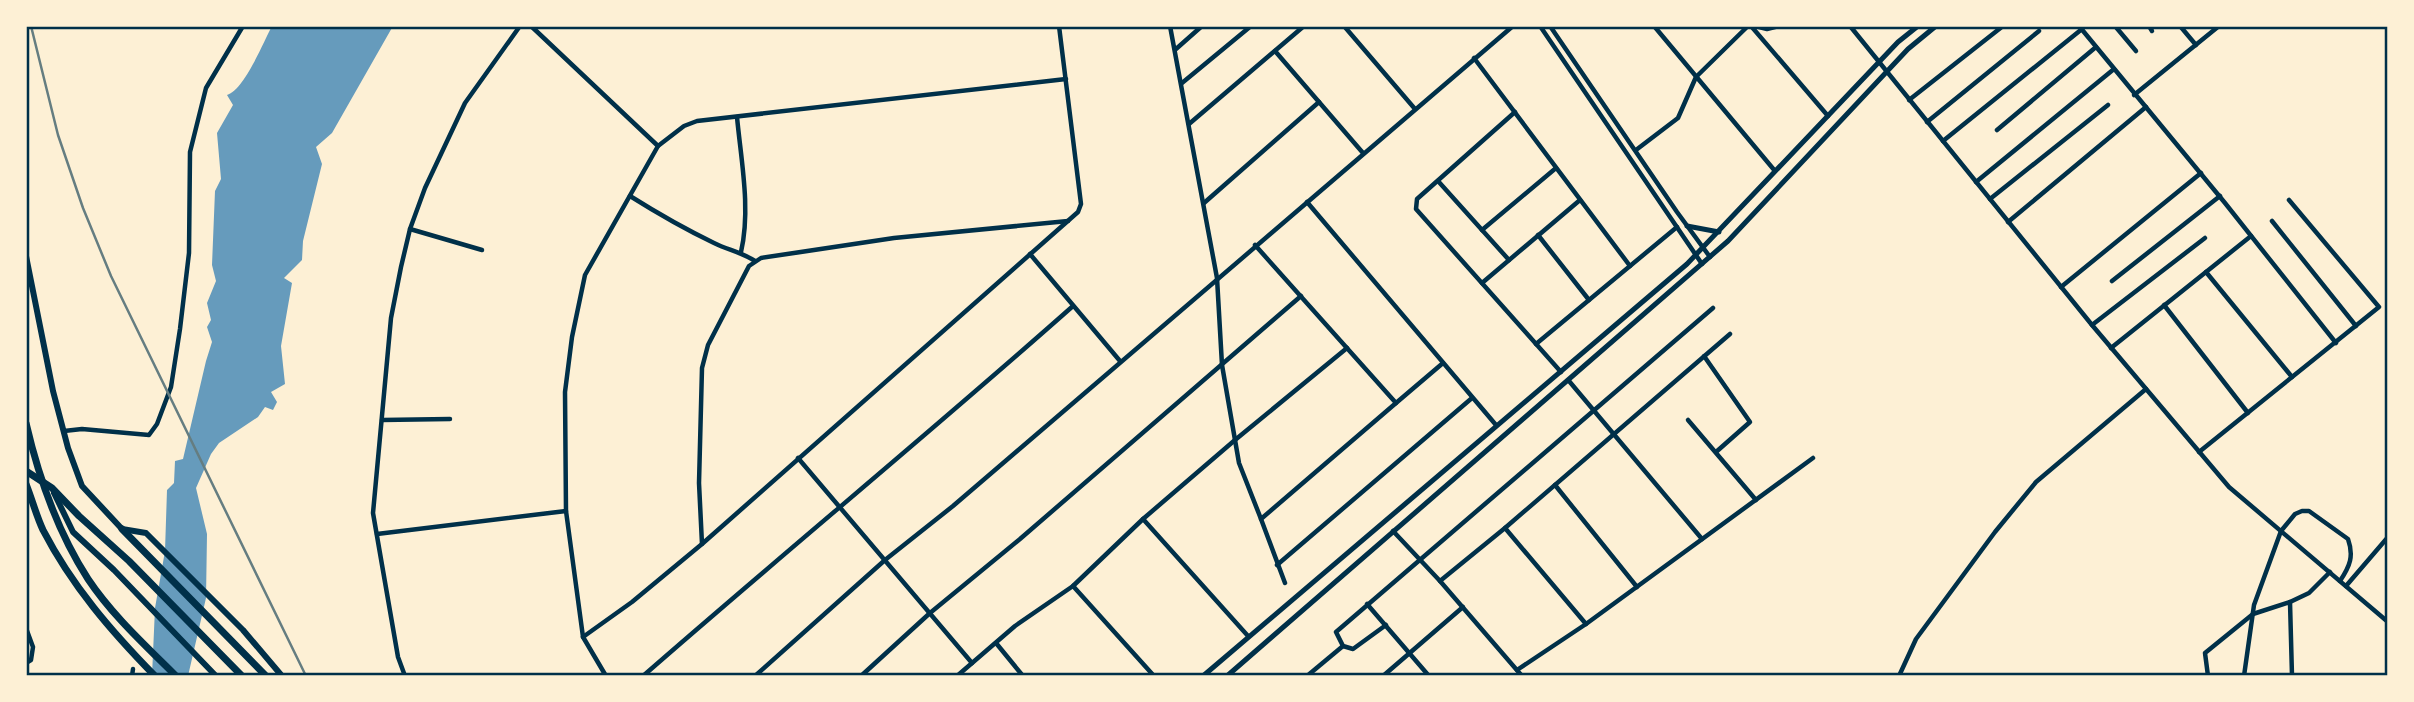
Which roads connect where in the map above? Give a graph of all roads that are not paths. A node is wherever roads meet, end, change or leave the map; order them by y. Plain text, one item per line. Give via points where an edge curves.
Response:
1 (243, 26) edge
2 (520, 26) edge
3 (531, 26) edge
4 (1059, 26) edge
5 (1170, 26) edge
6 (1202, 26) edge
7 (1251, 26) edge
8 (1304, 26) edge
9 (1344, 26) edge
10 (1513, 26) edge
11 (1540, 26) edge
12 (1550, 26) edge
13 (1654, 26) edge
14 (1751, 26) edge
15 (1779, 26) edge
16 (1850, 26) edge
17 (1918, 26) edge
18 (1936, 26) edge
19 (2003, 26) edge
20 (2115, 26) edge
21 (2179, 26) edge
22 (2219, 26) edge
23 (2080, 28) edge
24 (2039, 31) dead end
25 (2196, 45) junction
26 (2096, 47) junction
27 (1175, 49) junction
28 (1275, 51) junction
29 (2136, 51) dead end
30 (1475, 58) junction
31 (1878, 63) junction
32 (2114, 69) junction
33 (1887, 72) junction
34 (1696, 77) junction
35 (1066, 79) junction
36 (1182, 84) junction
37 (2134, 95) junction
38 (1909, 100) junction
39 (1319, 102) junction
40 (2108, 104) dead end
41 (2146, 107) junction
42 (1415, 109) junction
43 (1515, 113) junction
44 (1828, 116) junction
45 (737, 117) junction
46 (1927, 122) junction
47 (1189, 124) junction
48 (1997, 130) dead end
49 (1943, 141) junction
50 (658, 146) junction
51 (1636, 150) junction
52 (1363, 153) junction
53 (1556, 168) junction
54 (1776, 172) junction
55 (2201, 173) junction
56 (1437, 181) junction
57 (1976, 182) junction
58 (630, 196) junction
59 (2220, 196) junction
60 (1990, 199) junction
61 (1580, 200) junction
62 (2289, 200) dead end
63 (1307, 202) junction
64 (1203, 204) junction
65 (1068, 221) junction
66 (2272, 221) dead end
67 (2008, 222) junction
68 (1687, 226) junction
69 (1677, 227) junction
70 (410, 229) junction
71 (1482, 230) junction
72 (1718, 232) junction
73 (1538, 235) junction
74 (2251, 236) junction
75 (2205, 238) dead end
76 (1255, 245) junction
77 (1704, 248) junction
78 (482, 250) dead end
79 (741, 252) junction
80 (1030, 254) junction
81 (1696, 255) junction
82 (26, 256) edge
83 (1710, 257) junction
84 (1509, 260) junction
85 (755, 261) junction
86 (1702, 264) junction
87 (1630, 266) junction
88 (2206, 272) junction
89 (1217, 278) junction
90 (2112, 281) dead end
91 (1482, 283) junction
92 (2061, 287) junction
93 (1300, 296) junction
94 (1589, 300) junction
95 (2164, 305) junction
96 (1073, 306) junction
97 (1713, 308) dead end
98 (2092, 325) junction
99 (2356, 326) junction
100 (1730, 334) dead end
101 (2336, 343) junction
102 (1536, 344) junction
103 (1347, 348) junction
104 (2111, 348) junction
105 (1704, 356) junction
106 (1120, 361) junction
107 (1443, 363) junction
108 (1222, 365) junction
109 (1561, 372) junction
110 (2292, 377) junction
111 (1569, 381) junction
112 (2146, 389) junction
113 (1472, 398) junction
114 (1396, 404) junction
115 (1592, 410) junction
116 (2248, 413) junction
117 (450, 419) dead end
118 (382, 420) junction
119 (1688, 420) dead end
120 (26, 423) edge
121 (1496, 425) junction
122 (64, 431) junction
123 (1613, 434) junction
124 (1235, 440) junction
125 (1716, 452) junction
126 (2199, 452) junction
127 (798, 458) junction
128 (1813, 458) dead end
129 (26, 471) edge
130 (26, 484) edge
131 (1555, 485) junction
132 (52, 488) junction
133 (1756, 500) junction
134 (839, 506) junction
135 (566, 511) junction
136 (1143, 519) junction
137 (1261, 519) junction
138 (1505, 528) junction
139 (122, 529) junction
140 (1393, 531) junction
141 (2281, 531) junction
142 (377, 534) junction
143 (2388, 537) edge
144 (1702, 539) junction
145 (702, 544) junction
146 (1419, 559) junction
147 (885, 560) junction
148 (1277, 565) junction
149 (2330, 572) junction
150 (2340, 580) junction
151 (1440, 581) junction
152 (1285, 583) dead end
153 (1073, 586) junction
154 (2346, 586) junction
155 (1637, 587) junction
156 (2290, 602) junction
157 (1367, 604) junction
158 (1463, 607) junction
159 (930, 613) junction
160 (2253, 614) junction
161 (2388, 622) edge
162 (1586, 624) junction
163 (1387, 625) junction
164 (26, 628) edge
165 (1248, 636) junction
166 (583, 637) junction
167 (996, 643) junction
168 (1343, 646) junction
169 (1410, 653) junction
170 (26, 663) edge
171 (972, 663) junction
172 (1517, 670) junction
173 (155, 676) edge
174 (176, 676) edge
175 (216, 676) edge
176 (242, 676) edge
177 (266, 676) edge
178 (282, 676) edge
179 (405, 676) edge
180 (606, 676) edge
181 (643, 676) edge
182 (755, 676) edge
183 (860, 676) edge
184 (957, 676) edge
185 (1023, 676) edge
186 (1154, 676) edge
187 (1203, 676) edge
188 (1227, 676) edge
189 (1307, 676) edge
190 (1383, 676) edge
191 (1429, 676) edge
192 (1522, 676) edge
193 (1899, 676) edge
194 (2208, 676) edge
195 (2244, 676) edge
196 (2292, 676) edge

1 - 122 street via 206,88 190,152 189,253 180,330 171,387 157,425 149,435
2 - 70 street via 465,103
3 - 50 street
4 - 35 street
5 - 27 street
6 - 27 street
7 - 36 street
8 - 28 street
9 - 42 street
10 - 30 street
11 - 69 street
12 - 51 street
13 - 34 street
14 - 15 street
14 - 34 street
14 - 44 street
16 - 31 street
17 - 31 street
18 - 33 street
19 - 38 street
20 - 29 street
21 - 25 street
22 - 25 street
23 - 26 street
23 - 49 street
24 - 46 street
25 - 37 street
26 - 32 street
26 - 48 street
27 - 36 street
28 - 39 street
28 - 47 street
30 - 42 street
30 - 43 street
31 - 33 street
31 - 44 street
32 - 37 street
32 - 57 street
33 - 38 street
33 - 83 street
34 - 51 street via 1678,118
34 - 54 street
35 - 45 street
35 - 65 street via 1081,204
36 - 47 street
37 - 41 street
38 - 46 street
39 - 52 street
39 - 64 street
40 - 60 street
41 - 55 street
41 - 67 street
42 - 52 street
43 - 53 street
43 - 56 street
44 - 54 street
45 - 50 street via 697,121
45 - 79 street via 744,195
46 - 49 street
47 - 64 street
49 - 57 street
50 - 58 street
51 - 68 street
52 - 63 street
53 - 61 street
53 - 71 street
54 - 72 street
55 - 59 street
55 - 92 street
56 - 71 street
56 - 91 street via 1417,199 1416,209
57 - 60 street
58 - 79 street via 678,226
58 - 135 street via 584,275 565,392
59 - 74 street
59 - 90 street
60 - 67 street
61 - 73 street
61 - 87 street
62 - 99 street via 2379,307
63 - 76 street
63 - 107 street
64 - 89 street
65 - 80 street
65 - 85 street via 894,238
66 - 99 street
67 - 92 street
68 - 72 street
68 - 77 street
69 - 81 street
69 - 87 street
70 - 78 street
70 - 118 street via 391,318
71 - 84 street
72 - 77 street
73 - 84 street
73 - 94 street
74 - 88 street
74 - 101 street
75 - 98 street
76 - 89 street
76 - 93 street
77 - 81 street
77 - 83 street
79 - 85 street
80 - 96 street
80 - 127 street
81 - 86 street
81 - 109 street
82 - 122 main road
83 - 86 street
84 - 91 street
85 - 145 street via 708,345 702,368
86 - 111 street
87 - 94 street
88 - 95 street
88 - 110 street
89 - 106 street
89 - 108 street
91 - 102 street
92 - 98 street
93 - 103 street
93 - 108 street
94 - 102 street
95 - 104 street
95 - 116 street
96 - 106 street
96 - 134 street
97 - 115 street
98 - 104 street
99 - 101 street
100 - 105 street
101 - 110 street
102 - 109 street
103 - 114 street
103 - 124 street
104 - 112 street
105 - 123 street
105 - 125 street via 1750,422
106 - 147 street
107 - 113 street
107 - 114 street
108 - 124 street
108 - 159 street
109 - 121 street
110 - 116 street
111 - 115 street
111 - 140 street
112 - 126 street
112 - 193 street via 2036,482 1916,639
113 - 121 street
113 - 148 street
114 - 137 street
115 - 123 street
115 - 146 street
116 - 126 street
117 - 118 street
118 - 142 street via 373,513
119 - 125 street
120 - 174 main road via 55,519 89,580
121 - 165 street
122 - 139 main road via 82,486
123 - 131 street
123 - 144 street
124 - 136 street
124 - 137 street
125 - 133 street
126 - 141 street via 2229,487
127 - 134 street
127 - 145 street
128 - 133 street
129 - 132 main road
130 - 173 main road via 43,528 73,581
131 - 138 street
131 - 155 street
132 - 175 main road via 73,532
132 - 176 main road
133 - 144 street
134 - 147 street
134 - 181 street
135 - 142 street
135 - 166 street
136 - 153 street
136 - 165 street
137 - 148 street
138 - 151 street
138 - 162 street
139 - 177 main road
139 - 178 main road via 146,533
140 - 146 street
140 - 188 street
141 - 149 street
141 - 150 street via 2302,511 2337,528 2352,550 2349,568
141 - 160 street
142 - 179 street
143 - 154 street
144 - 155 street
145 - 166 street
146 - 151 street
146 - 157 street
147 - 159 street
147 - 182 street
148 - 152 street
149 - 150 street
149 - 156 street via 2309,593
150 - 154 street
151 - 158 street
153 - 167 street
153 - 186 street
154 - 161 street
155 - 162 street
156 - 160 street
156 - 196 street
157 - 163 street
157 - 168 street via 1336,632
158 - 169 street
158 - 172 street
159 - 171 street
159 - 183 street
160 - 194 street via 2205,653
160 - 195 street
162 - 172 street
163 - 168 street via 1354,649
163 - 169 street
164 - 170 street via 33,648
165 - 187 street
166 - 180 street
167 - 171 street
167 - 185 street
168 - 189 street
169 - 190 street
169 - 191 street
171 - 184 street
172 - 192 street

